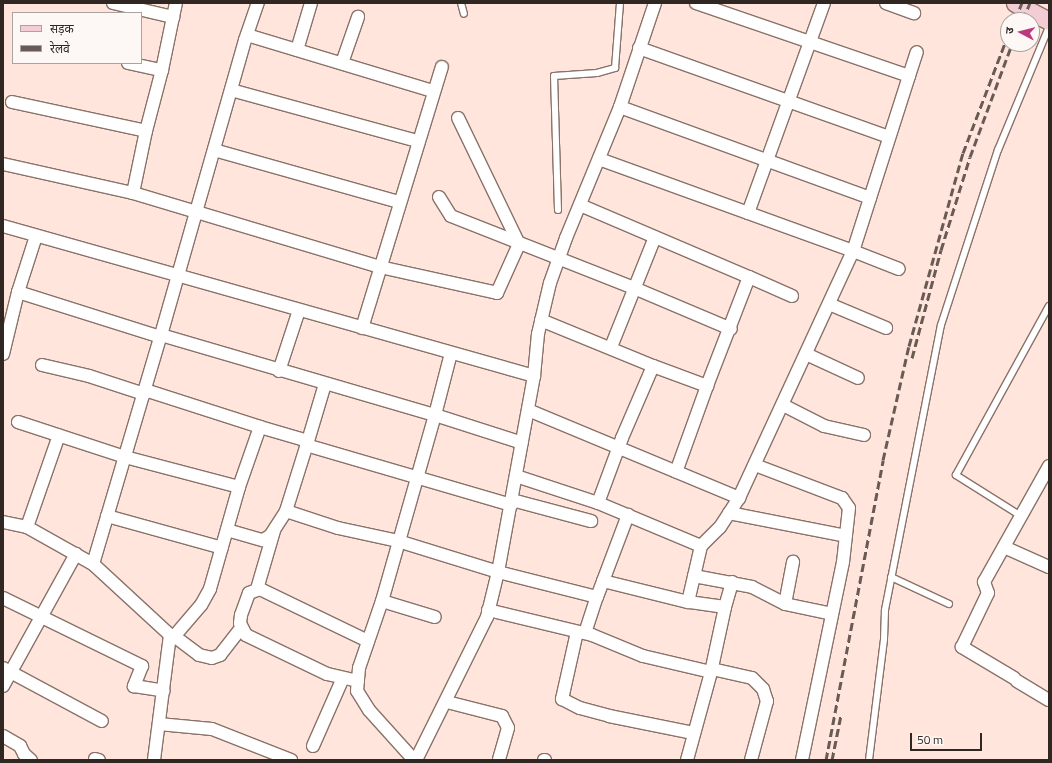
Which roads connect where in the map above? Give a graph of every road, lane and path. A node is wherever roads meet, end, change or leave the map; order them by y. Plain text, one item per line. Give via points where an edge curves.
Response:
1 (113, 3) edge
2 (176, 3) edge
3 (258, 3) edge
4 (310, 3) edge
5 (461, 3) edge
6 (620, 3) edge
7 (655, 3) edge
8 (696, 3) edge
9 (824, 3) edge
10 (886, 3) edge
11 (1015, 3) edge
12 (914, 13) dead end
13 (464, 14) dead end
14 (173, 17) junction
15 (358, 17) dead end
16 (1049, 21) edge
17 (1049, 27) edge
18 (247, 35) junction
19 (809, 44) junction
20 (639, 48) junction
21 (297, 50) junction
22 (917, 52) dead end
23 (342, 63) junction
24 (133, 64) edge
25 (442, 67) dead end
26 (162, 70) junction
27 (909, 76) junction
28 (231, 90) junction
29 (433, 91) junction
30 (12, 102) dead end
31 (788, 102) junction
32 (620, 108) junction
33 (458, 118) dead end
34 (146, 131) junction
35 (889, 137) junction
36 (418, 141) junction
37 (214, 150) junction
38 (599, 159) junction
39 (766, 161) junction
40 (3, 164) edge
41 (133, 193) junction
42 (439, 197) dead end
43 (870, 198) junction
44 (399, 202) junction
45 (580, 205) junction
46 (558, 210) dead end
47 (195, 212) junction
48 (748, 213) junction
49 (3, 226) edge
50 (36, 236) junction
51 (655, 237) junction
52 (519, 244) junction
53 (852, 251) junction
54 (558, 258) junction
55 (380, 267) junction
56 (899, 268) dead end
57 (177, 276) junction
58 (749, 277) junction
59 (634, 288) junction
60 (18, 292) junction
61 (792, 296) dead end
62 (829, 304) junction
63 (1049, 306) edge
64 (299, 310) junction
65 (541, 320) junction
66 (362, 328) junction
67 (886, 328) dead end
68 (730, 329) junction
69 (161, 336) junction
70 (611, 347) junction
71 (451, 353) junction
72 (3, 354) edge
73 (806, 354) junction
74 (42, 365) dead end
75 (653, 366) junction
76 (279, 371) junction
77 (534, 376) junction
78 (858, 378) dead end
79 (325, 384) junction
80 (707, 386) junction
81 (144, 392) junction
82 (783, 405) junction
83 (528, 410) junction
84 (436, 415) junction
85 (18, 422) dead end
86 (260, 427) junction
87 (59, 435) junction
88 (864, 435) dead end
89 (307, 443) junction
90 (522, 443) junction
91 (618, 448) junction
92 (125, 457) junction
93 (755, 465) junction
94 (1049, 466) edge
95 (676, 472) junction
96 (416, 476) junction
97 (516, 476) junction
98 (239, 487) junction
99 (739, 498) junction
100 (511, 503) junction
101 (598, 503) junction
102 (286, 512) junction
103 (729, 513) junction
104 (628, 515) junction
105 (107, 516) junction
106 (1021, 516) junction
107 (591, 521) dead end
108 (3, 522) edge
109 (27, 527) junction
110 (227, 530) junction
111 (274, 531) junction
112 (846, 536) junction
113 (398, 541) junction
114 (701, 546) junction
115 (222, 548) junction
116 (1004, 548) junction
117 (76, 554) junction
118 (793, 562) dead end
119 (92, 564) junction
120 (1049, 567) edge
121 (498, 572) junction
122 (694, 576) junction
123 (891, 577) junction
124 (603, 580) junction
125 (732, 582) junction
126 (257, 589) junction
127 (597, 597) junction
128 (3, 598) edge
129 (382, 601) junction
130 (688, 602) junction
131 (785, 604) junction
132 (949, 604) dead end
133 (725, 607) junction
134 (488, 610) junction
135 (832, 614) junction
136 (435, 617) dead end
137 (41, 618) junction
138 (241, 628) junction
139 (581, 632) junction
140 (173, 638) junction
141 (368, 641) junction
142 (7, 670) edge
143 (712, 670) junction
144 (343, 678) junction
145 (358, 681) junction
146 (3, 686) edge
147 (164, 692) junction
148 (1049, 700) edge
149 (447, 702) junction
150 (102, 721) dead end
151 (159, 724) junction
152 (693, 733) junction
153 (3, 736) edge
154 (313, 746) dead end
155 (31, 760) edge
156 (154, 760) edge
157 (291, 760) edge
158 (415, 760) edge
159 (499, 760) edge
160 (688, 760) edge
161 (751, 760) edge
162 (802, 760) edge
163 (869, 760) edge

1 - 14 street
2 - 14 street
3 - 18 street
4 - 21 street
5 - 13 lane
6 - 46 lane via 615,68 597,73 554,76
7 - 20 street
8 - 19 street
9 - 19 street
10 - 12 street
11 - 16 street
14 - 26 street
15 - 23 street
17 - 123 lane via 998,150 941,325
18 - 21 street
18 - 28 street
19 - 27 street
19 - 31 street
20 - 31 street
20 - 32 street
21 - 23 street
22 - 27 street
23 - 29 street
24 - 26 street
25 - 29 street
26 - 34 street
27 - 35 street
28 - 36 street
28 - 37 street
29 - 36 street
30 - 34 street
31 - 35 street
31 - 39 street
32 - 38 street
32 - 39 street via 656,118
33 - 52 street
34 - 41 street
35 - 43 street
36 - 44 street
37 - 44 street
37 - 47 street
38 - 45 street
38 - 48 street
39 - 43 street
39 - 48 street
40 - 41 street
41 - 47 street
42 - 52 street via 451,216
43 - 53 street
44 - 55 street
45 - 51 street
45 - 54 street
47 - 55 street
47 - 57 street
48 - 53 street
49 - 50 street
50 - 57 street
50 - 60 street
51 - 58 street
51 - 59 street
52 - 54 street
52 - 55 street via 497,294
53 - 56 street
53 - 62 street
54 - 59 street
54 - 65 street
55 - 66 street
57 - 64 street
57 - 69 street
58 - 61 street
58 - 68 street
59 - 68 street
59 - 70 street
60 - 69 street
60 - 72 street
62 - 67 street
62 - 73 street
63 - 106 lane via 956,475
64 - 66 street
64 - 76 street
65 - 70 street
65 - 77 street
66 - 71 street
68 - 80 street
69 - 76 street
69 - 81 street
70 - 75 street
71 - 77 street
71 - 84 street
73 - 78 street
73 - 82 street
74 - 81 street
75 - 80 street
75 - 91 street
76 - 79 street
77 - 83 street
79 - 84 street
79 - 89 street
80 - 95 street
81 - 86 street
81 - 92 street
82 - 88 street via 824,426
82 - 93 street
83 - 90 street
83 - 91 street
84 - 90 street
84 - 96 street
85 - 87 street
86 - 89 street
86 - 98 street
87 - 92 street
87 - 109 street
89 - 96 street
89 - 102 street
90 - 97 street
91 - 95 street
91 - 101 street
92 - 98 street
92 - 105 street
93 - 99 street
93 - 112 street via 842,498 850,508
94 - 106 street
95 - 99 street
96 - 100 street
96 - 113 street
97 - 100 street
97 - 101 street
98 - 110 street
99 - 103 street
100 - 107 street
100 - 121 street
101 - 104 street
102 - 111 street
102 - 113 street via 338,528
103 - 112 street
103 - 114 street via 720,527
104 - 114 street
104 - 124 street
105 - 115 street
105 - 119 street
106 - 116 street
108 - 109 street
109 - 117 street
110 - 111 street via 263,540
110 - 115 street
111 - 126 street
112 - 135 street
113 - 121 street
113 - 129 street
114 - 122 street
115 - 140 street via 210,589 201,605
116 - 120 street
116 - 148 street via 984,582 988,594 962,647
117 - 119 street
117 - 137 street
118 - 131 street
119 - 140 street
121 - 127 street
121 - 134 street
122 - 125 street
122 - 130 street
123 - 132 lane
123 - 163 lane
124 - 127 street
124 - 130 street
125 - 131 street via 752,587
125 - 133 street
126 - 138 street via 249,593 241,614
126 - 141 street
127 - 139 street
128 - 137 street
129 - 136 street
129 - 141 street
130 - 133 street
131 - 135 street
133 - 143 street
134 - 139 street
134 - 149 street
135 - 162 street
137 - 142 street
137 - 147 street via 142,666 135,687
138 - 140 street via 220,655 212,658 199,655
138 - 144 street via 246,635 327,674
139 - 143 street via 643,656
139 - 152 street via 562,699 580,708 609,716
140 - 147 street
141 - 145 street via 359,668
142 - 146 street
142 - 150 street
143 - 152 street
143 - 161 street via 752,678 763,689 767,702
144 - 145 street
144 - 154 street
145 - 158 street via 357,691 368,710
147 - 151 street
149 - 158 street
149 - 159 street via 502,716 508,728
151 - 156 street
151 - 157 street via 212,729
152 - 160 street
153 - 155 street via 20,746

